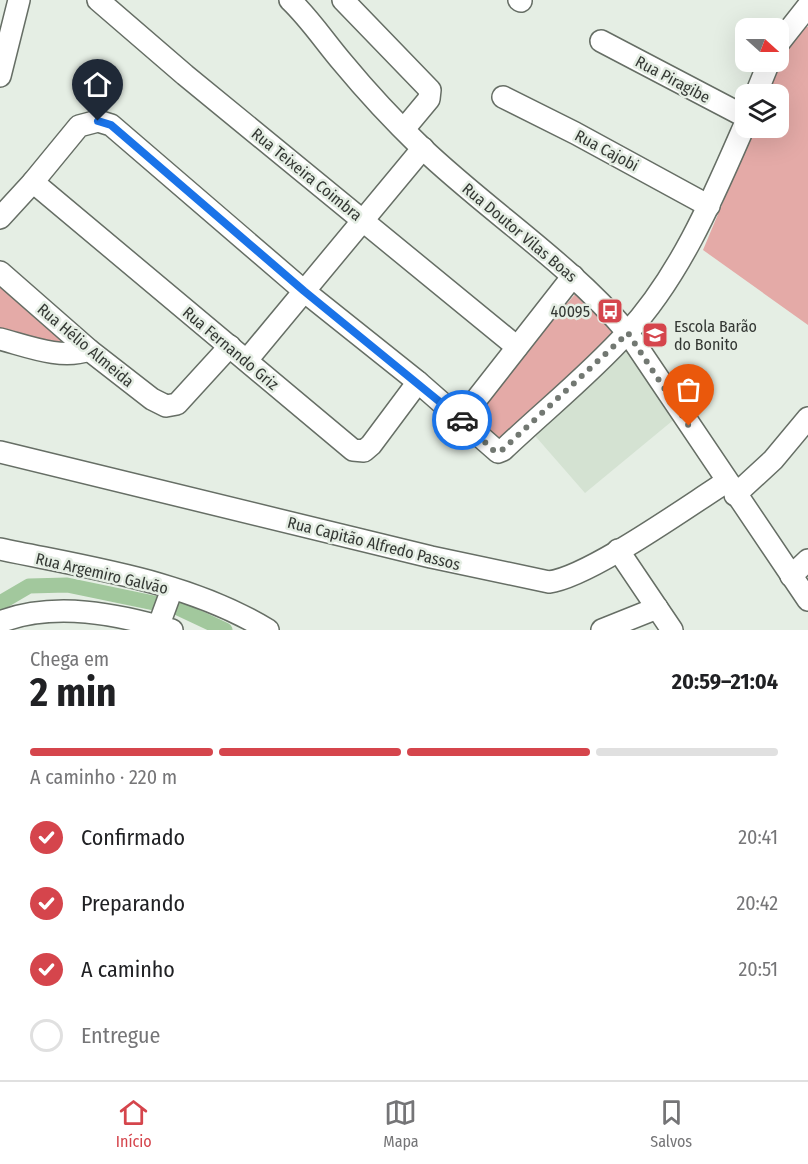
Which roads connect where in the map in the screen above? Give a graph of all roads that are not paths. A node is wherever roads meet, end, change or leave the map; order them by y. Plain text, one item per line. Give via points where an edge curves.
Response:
1 (19, 0) edge
2 (98, 0) edge
3 (290, 0) edge
4 (343, 0) edge
5 (806, 11) edge
6 (789, 31) edge
7 (601, 41) dead end
8 (0, 73) edge
9 (503, 98) dead end
10 (735, 111) edge
11 (404, 129) junction
12 (739, 138) edge
13 (423, 148) junction
14 (33, 183) junction
15 (709, 206) junction
16 (0, 218) edge
17 (364, 219) junction
18 (0, 272) edge
19 (573, 276) junction
20 (304, 291) junction
21 (628, 333) junction
22 (0, 339) edge
23 (230, 346) junction
24 (517, 347) junction
25 (89, 350) junction
26 (247, 360) junction
27 (418, 382) junction
28 (461, 419) junction
29 (802, 426) edge
30 (0, 452) edge
31 (731, 488) junction
32 (0, 549) edge
33 (618, 550) junction
34 (808, 560) edge
35 (791, 576) junction
36 (171, 591) junction
37 (808, 600) edge
38 (657, 608) junction
39 (54, 620) edge
40 (0, 622) edge
41 (162, 627) edge
42 (268, 630) edge
43 (602, 630) edge
44 (672, 630) edge

1 - 8 street
2 - 17 street, Rua Teixeira Coimbra
3 - 11 street, Rua Doutor Vilas Boas
4 - 11 street via 430,90 429,99
5 - 6 street
7 - 10 street, Rua Piragibe
9 - 15 street, Rua Cajobi
11 - 13 street, Rua Doutor Vilas Boas
12 - 15 street
13 - 17 street
13 - 19 street, Rua Doutor Vilas Boas
14 - 16 street
14 - 20 street via 72,132 98,121 111,125
14 - 23 street, Rua Fernando Griz
15 - 21 street via 666,281
17 - 20 street
17 - 24 street, Rua Teixeira Coimbra
18 - 25 street, Rua Hélio Almeida
19 - 21 street, Rua Doutor Vilas Boas
19 - 24 street
20 - 26 street
20 - 27 street
21 - 28 street via 500,452
21 - 31 street, Rua Doutor Vilas Boas
22 - 25 street via 73,354
23 - 25 street, Rua Hélio Almeida via 177,404 166,406
23 - 26 street, Rua Fernando Griz
24 - 28 street
26 - 27 street, Rua Fernando Griz via 347,447 360,451 371,445
27 - 28 street
29 - 31 street, Rua Capitão Alfredo Passos via 773,460
30 - 33 street, Rua Capitão Alfredo Passos via 430,557 549,582 566,579
31 - 33 street, Rua Capitão Alfredo Passos
31 - 35 street, Rua Doutor Vilas Boas
32 - 36 street, Rua Argemiro Galvão via 146,581
33 - 38 street
34 - 35 street
35 - 37 street, Rua Doutor Vilas Boas
36 - 41 street
36 - 42 street, Rua Argemiro Galvão via 232,610
38 - 43 street
38 - 44 street
39 - 40 street via 33,612
39 - 41 street via 123,618

